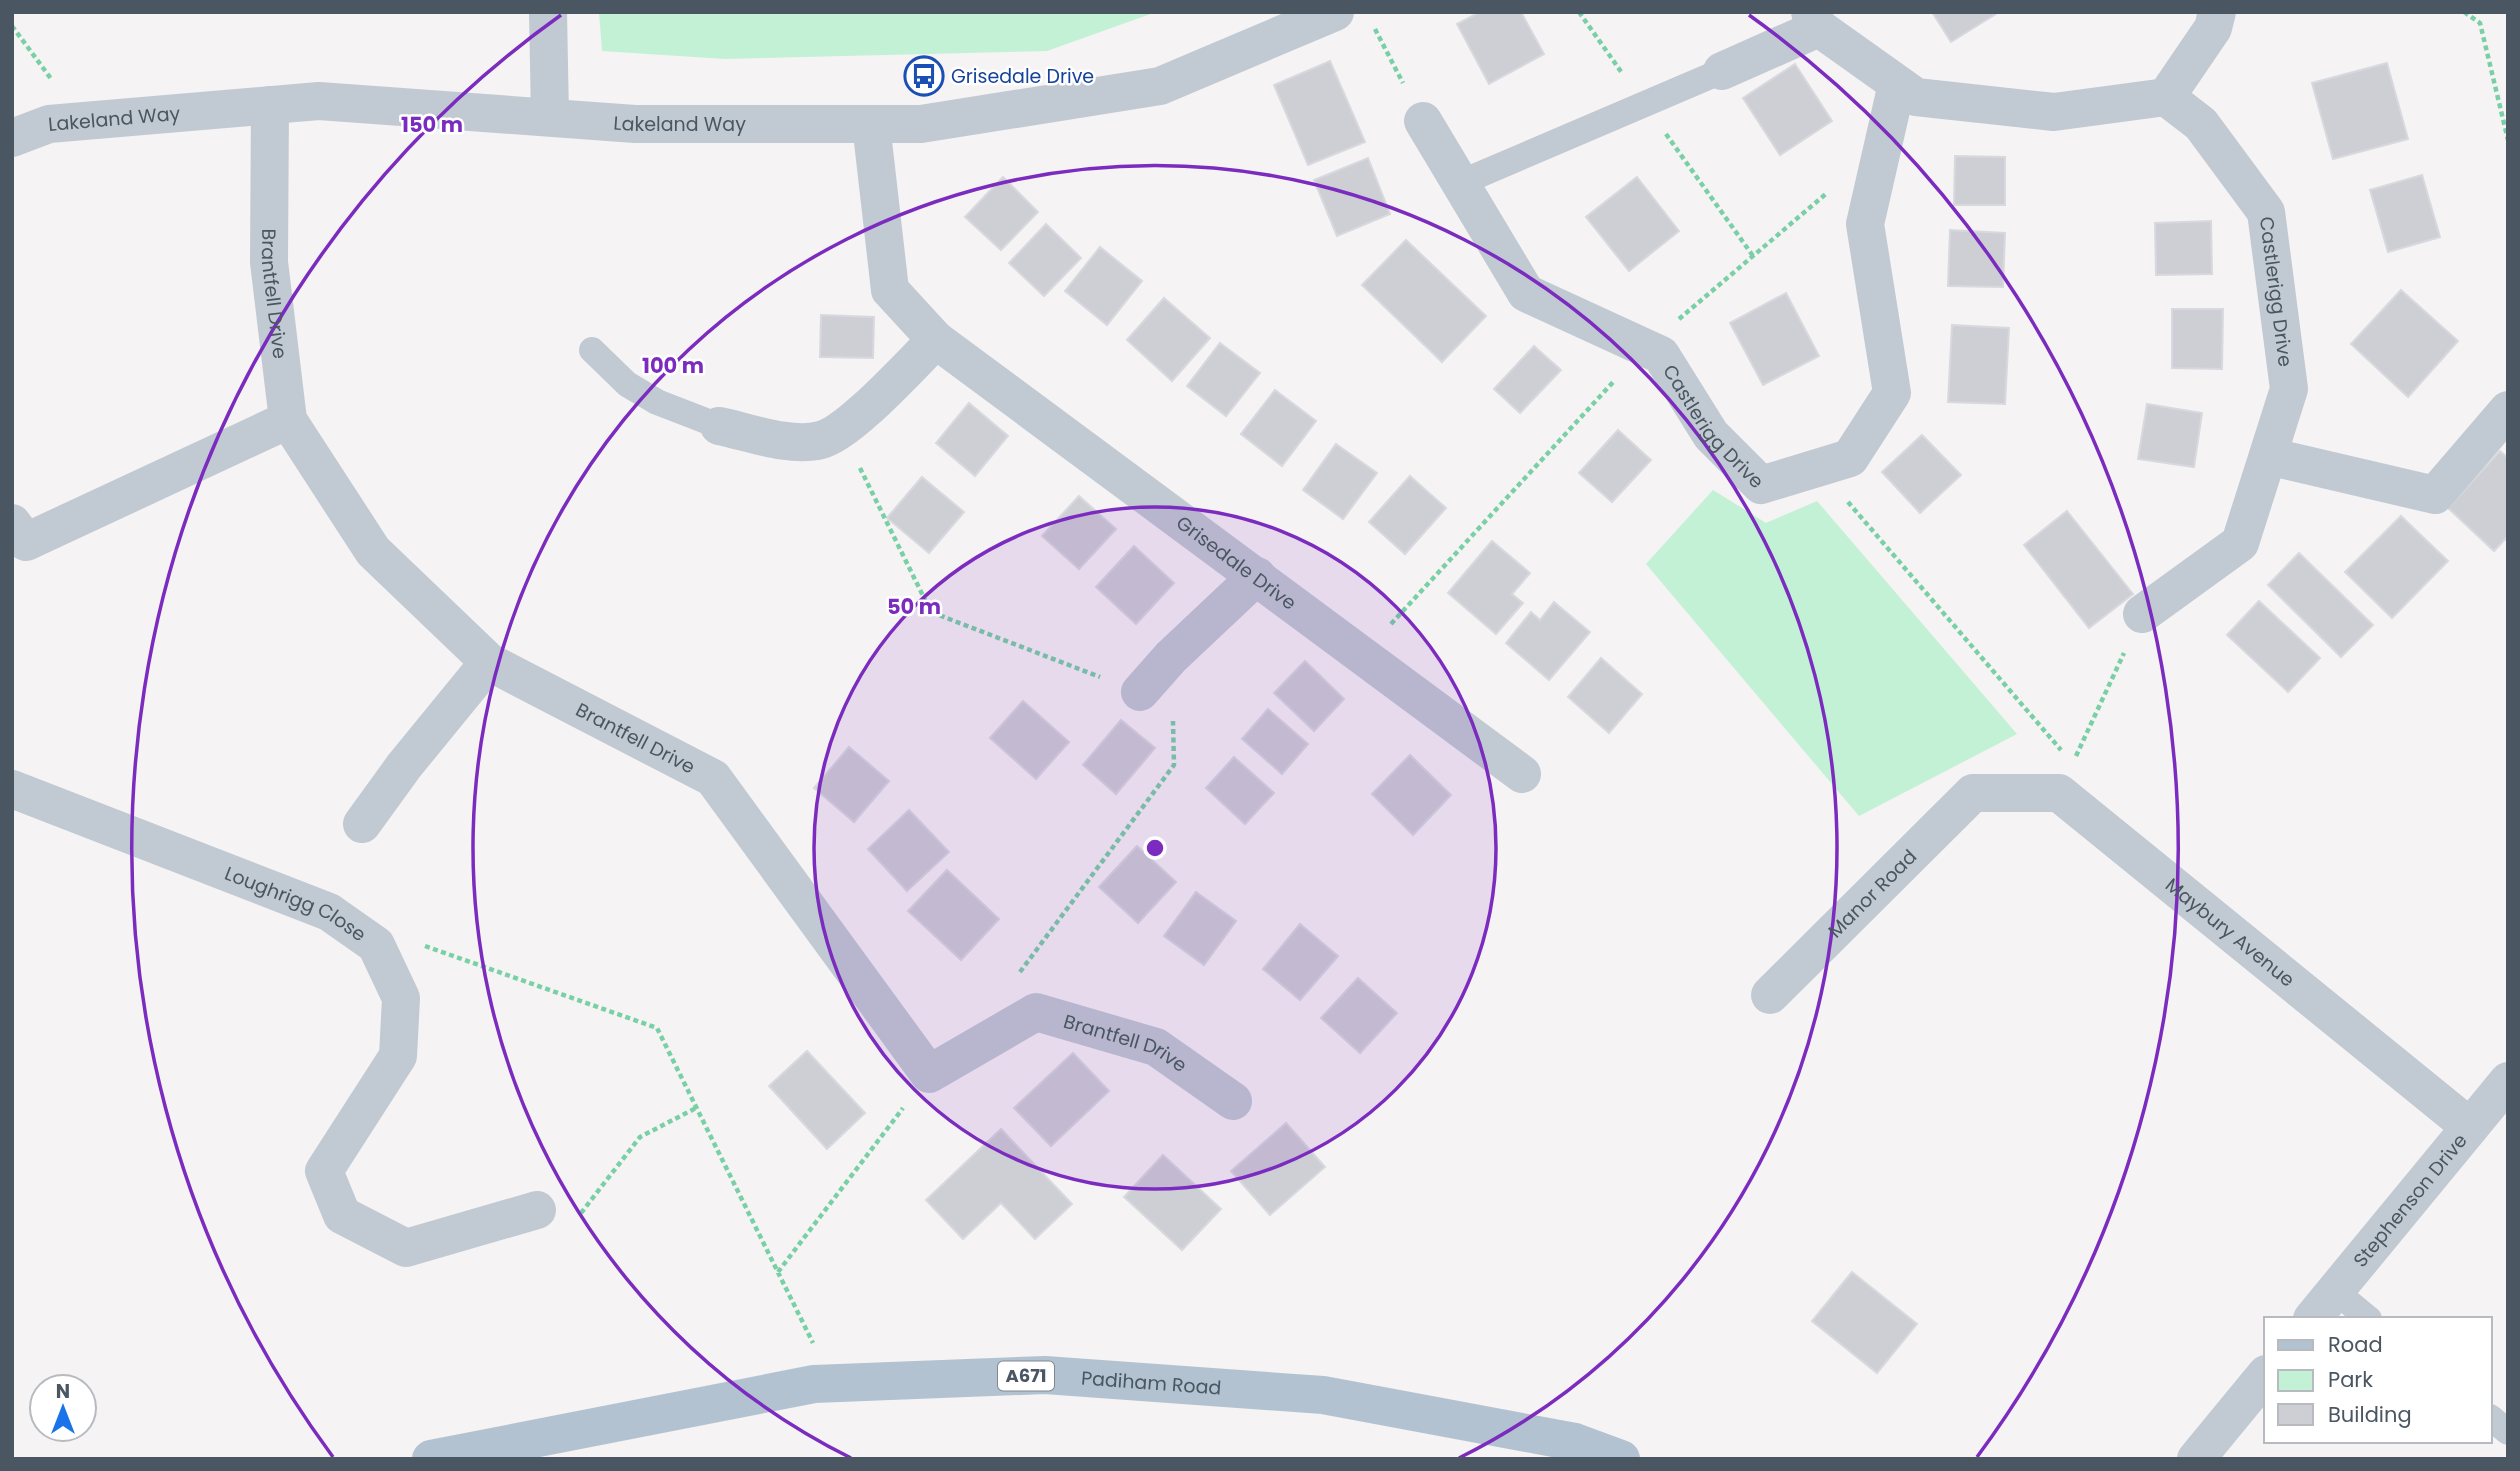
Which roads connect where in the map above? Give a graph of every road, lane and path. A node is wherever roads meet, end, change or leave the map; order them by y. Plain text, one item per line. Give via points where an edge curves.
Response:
1 (548, 12) edge
2 (1335, 12) edge
3 (2217, 12) edge
4 (2465, 12) edge
5 (1815, 20) edge
6 (1373, 24) dead end
7 (12, 26) edge
8 (1722, 71) joint
9 (1897, 84) junction
10 (2166, 97) junction
11 (270, 105) junction
12 (550, 117) junction
13 (1423, 121) joint
14 (71, 122) junction
15 (871, 124) junction
16 (12, 138) edge
17 (2508, 140) edge
18 (1460, 183) junction
19 (1828, 192) dead end
20 (936, 340) junction
21 (1645, 347) junction
22 (592, 350) dead end
23 (2508, 410) edge
24 (288, 420) junction
25 (719, 426) joint
26 (841, 430) junction
27 (2268, 456) junction
28 (1819, 468) junction
29 (12, 523) edge
30 (1257, 576) junction
31 (2142, 614) joint
32 (1363, 655) junction
33 (1171, 657) junction
34 (489, 662) junction
35 (1140, 692) joint
36 (1522, 774) dead end
37 (2066, 778) junction
38 (12, 789) edge
39 (362, 824) dead end
40 (421, 944) dead end
41 (1012, 982) dead end
42 (1770, 995) dead end
43 (929, 1074) junction
44 (2508, 1081) edge
45 (1233, 1101) dead end
46 (696, 1108) junction
47 (2470, 1127) junction
48 (537, 1210) joint
49 (778, 1272) junction
50 (2323, 1305) edge
51 (2362, 1317) edge
52 (2264, 1376) edge
53 (834, 1384) junction
54 (2492, 1420) edge
55 (2508, 1432) edge
56 (430, 1459) edge
57 (1621, 1459) edge
58 (2196, 1459) edge

1 - 12 street
2 - 15 street, Lakeland Way via 1160,86 920,124
3 - 10 street via 2213,28
4 - 17 path via 2480,23
5 - 8 street
5 - 9 street
6 - 13 path
7 - 14 path via 50,77
8 - 18 lane
9 - 10 street via 1916,97 2054,112
9 - 28 street, Castlerigg Drive via 1865,224 1892,393 1850,458
10 - 27 street, Castlerigg Drive via 2201,124 2266,212 2289,389
11 - 12 street, Lakeland Way via 319,101
11 - 14 street, Lakeland Way
11 - 24 street, Brantfell Drive via 269,262
12 - 15 street, Lakeland Way via 635,124
13 - 18 street, Castlerigg Drive
14 - 16 street, Lakeland Way via 49,124
15 - 20 street, Grisedale Drive via 890,290
18 - 21 street, Castlerigg Drive via 1526,293
19 - 21 path
20 - 26 street
20 - 30 street, Grisedale Drive
21 - 28 street, Castlerigg Drive via 1661,355 1711,435 1761,485
21 - 32 path
22 - 25 lane via 657,402
23 - 27 street via 2435,495
24 - 29 street via 26,542
24 - 34 street, Brantfell Drive via 373,551
25 - 26 street via 794,441 821,440
26 - 35 path via 931,612
27 - 31 street, Castlerigg Drive via 2239,543
28 - 37 path
30 - 32 street, Grisedale Drive
30 - 33 street
31 - 37 path
32 - 36 street, Grisedale Drive
33 - 35 street
33 - 41 path via 1174,765
34 - 39 street
34 - 43 street, Brantfell Drive via 713,778
37 - 42 street, Manor Road via 1973,793
37 - 47 street, Maybury Avenue
38 - 48 street, Loughrigg Close via 329,912 376,945 401,998 398,1056 324,1171 342,1215 406,1248
40 - 46 path via 657,1028
43 - 45 street, Brantfell Drive via 1036,1012 1156,1047
43 - 49 path
44 - 47 street, Stephenson Drive
46 - 48 path via 640,1136 582,1213
46 - 49 path
47 - 50 street, Stephenson Drive
49 - 53 path
50 - 51 lane
52 - 58 street
53 - 56 main road, Padiham Road / A671 via 814,1384
53 - 57 main road, Padiham Road / A671 via 1045,1375 1323,1395 1575,1442
54 - 55 lane

